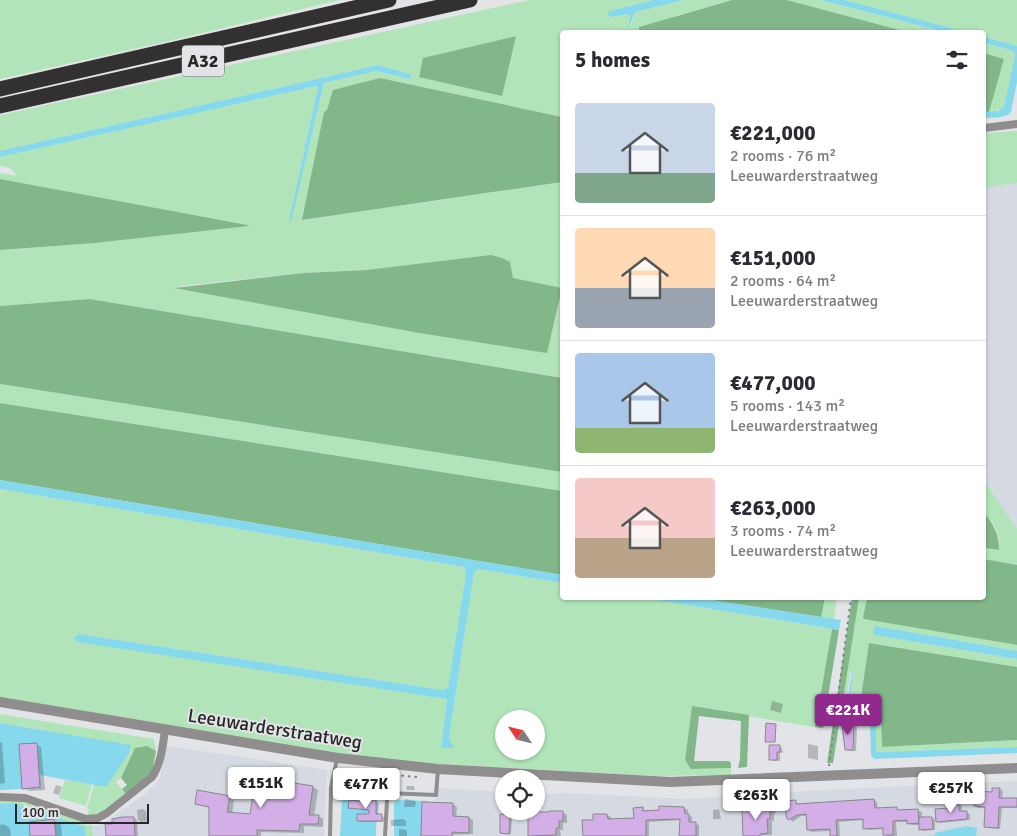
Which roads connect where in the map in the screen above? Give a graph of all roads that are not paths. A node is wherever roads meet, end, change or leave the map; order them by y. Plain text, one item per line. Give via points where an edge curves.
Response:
1 (389, 0) edge
2 (470, 0) edge
3 (0, 89) edge
4 (0, 106) edge
5 (1017, 124) edge
6 (986, 128) edge
7 (0, 702) edge
8 (165, 730) junction
9 (338, 758) junction
10 (389, 765) junction
11 (1017, 768) edge
12 (438, 769) junction
13 (331, 788) junction
14 (386, 793) junction
15 (0, 797) edge
16 (330, 836) edge
17 (385, 836) edge

1 - 3 highway, A32
2 - 4 highway, A32
5 - 6 street
7 - 8 street, Leeuwarderstraatweg
8 - 9 street, Leeuwarderstraatweg
8 - 15 street, Leeuwarderstraatweg via 162,751 152,777 98,818 86,819 25,798
9 - 10 street, Leeuwarderstraatweg
9 - 13 lane
10 - 12 street, Leeuwarderstraatweg
10 - 14 lane
11 - 12 street, Leeuwarderstraatweg via 670,782
12 - 14 lane via 436,795
13 - 14 lane
13 - 16 lane
14 - 17 lane

